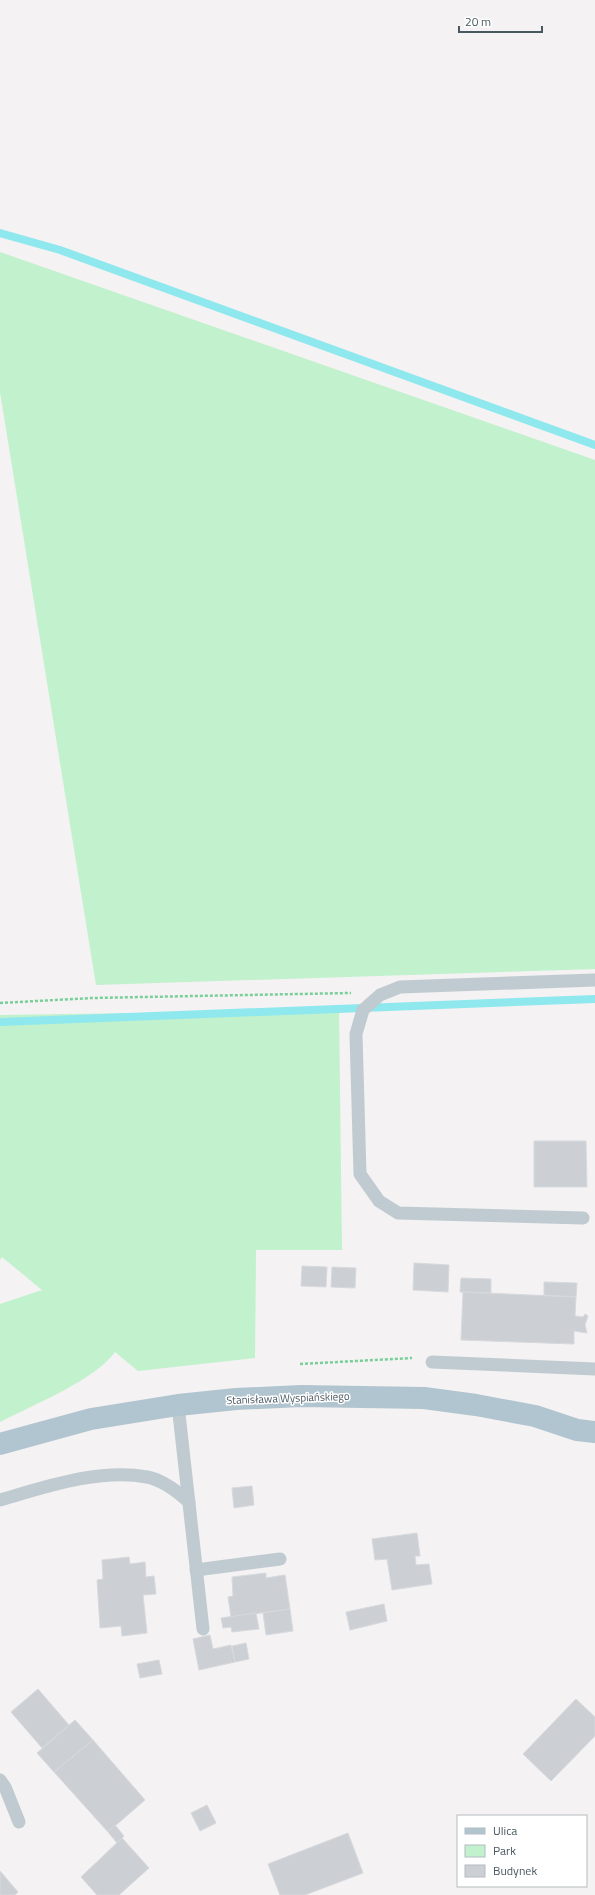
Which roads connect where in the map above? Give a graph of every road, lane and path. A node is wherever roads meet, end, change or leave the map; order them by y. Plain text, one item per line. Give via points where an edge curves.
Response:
1 (595, 980) edge
2 (380, 995) junction
3 (0, 1003) edge
4 (583, 1218) dead end
5 (432, 1362) joint
6 (300, 1364) dead end
7 (595, 1369) edge
8 (178, 1405) junction
9 (586, 1431) edge
10 (0, 1444) edge
11 (595, 1444) edge
12 (0, 1500) edge
13 (189, 1502) junction
14 (280, 1559) dead end
15 (196, 1570) junction
16 (203, 1629) dead end
17 (0, 1780) edge
18 (19, 1822) dead end

1 - 2 lane via 400,987
2 - 3 path via 359,992 92,998
2 - 4 lane via 363,1010 356,1034 360,1174 379,1201 398,1212
5 - 6 path via 425,1357
5 - 7 lane
8 - 9 main road, Stanisława Wyspiańskiego via 301,1396 424,1398 535,1416
8 - 10 main road, Stanisława Wyspiańskiego via 91,1419
8 - 13 lane
9 - 11 main road, Stanisława Wyspiańskiego
12 - 13 lane via 65,1481 123,1474 149,1477 175,1489
13 - 15 lane
14 - 15 lane
15 - 16 lane
17 - 18 lane

